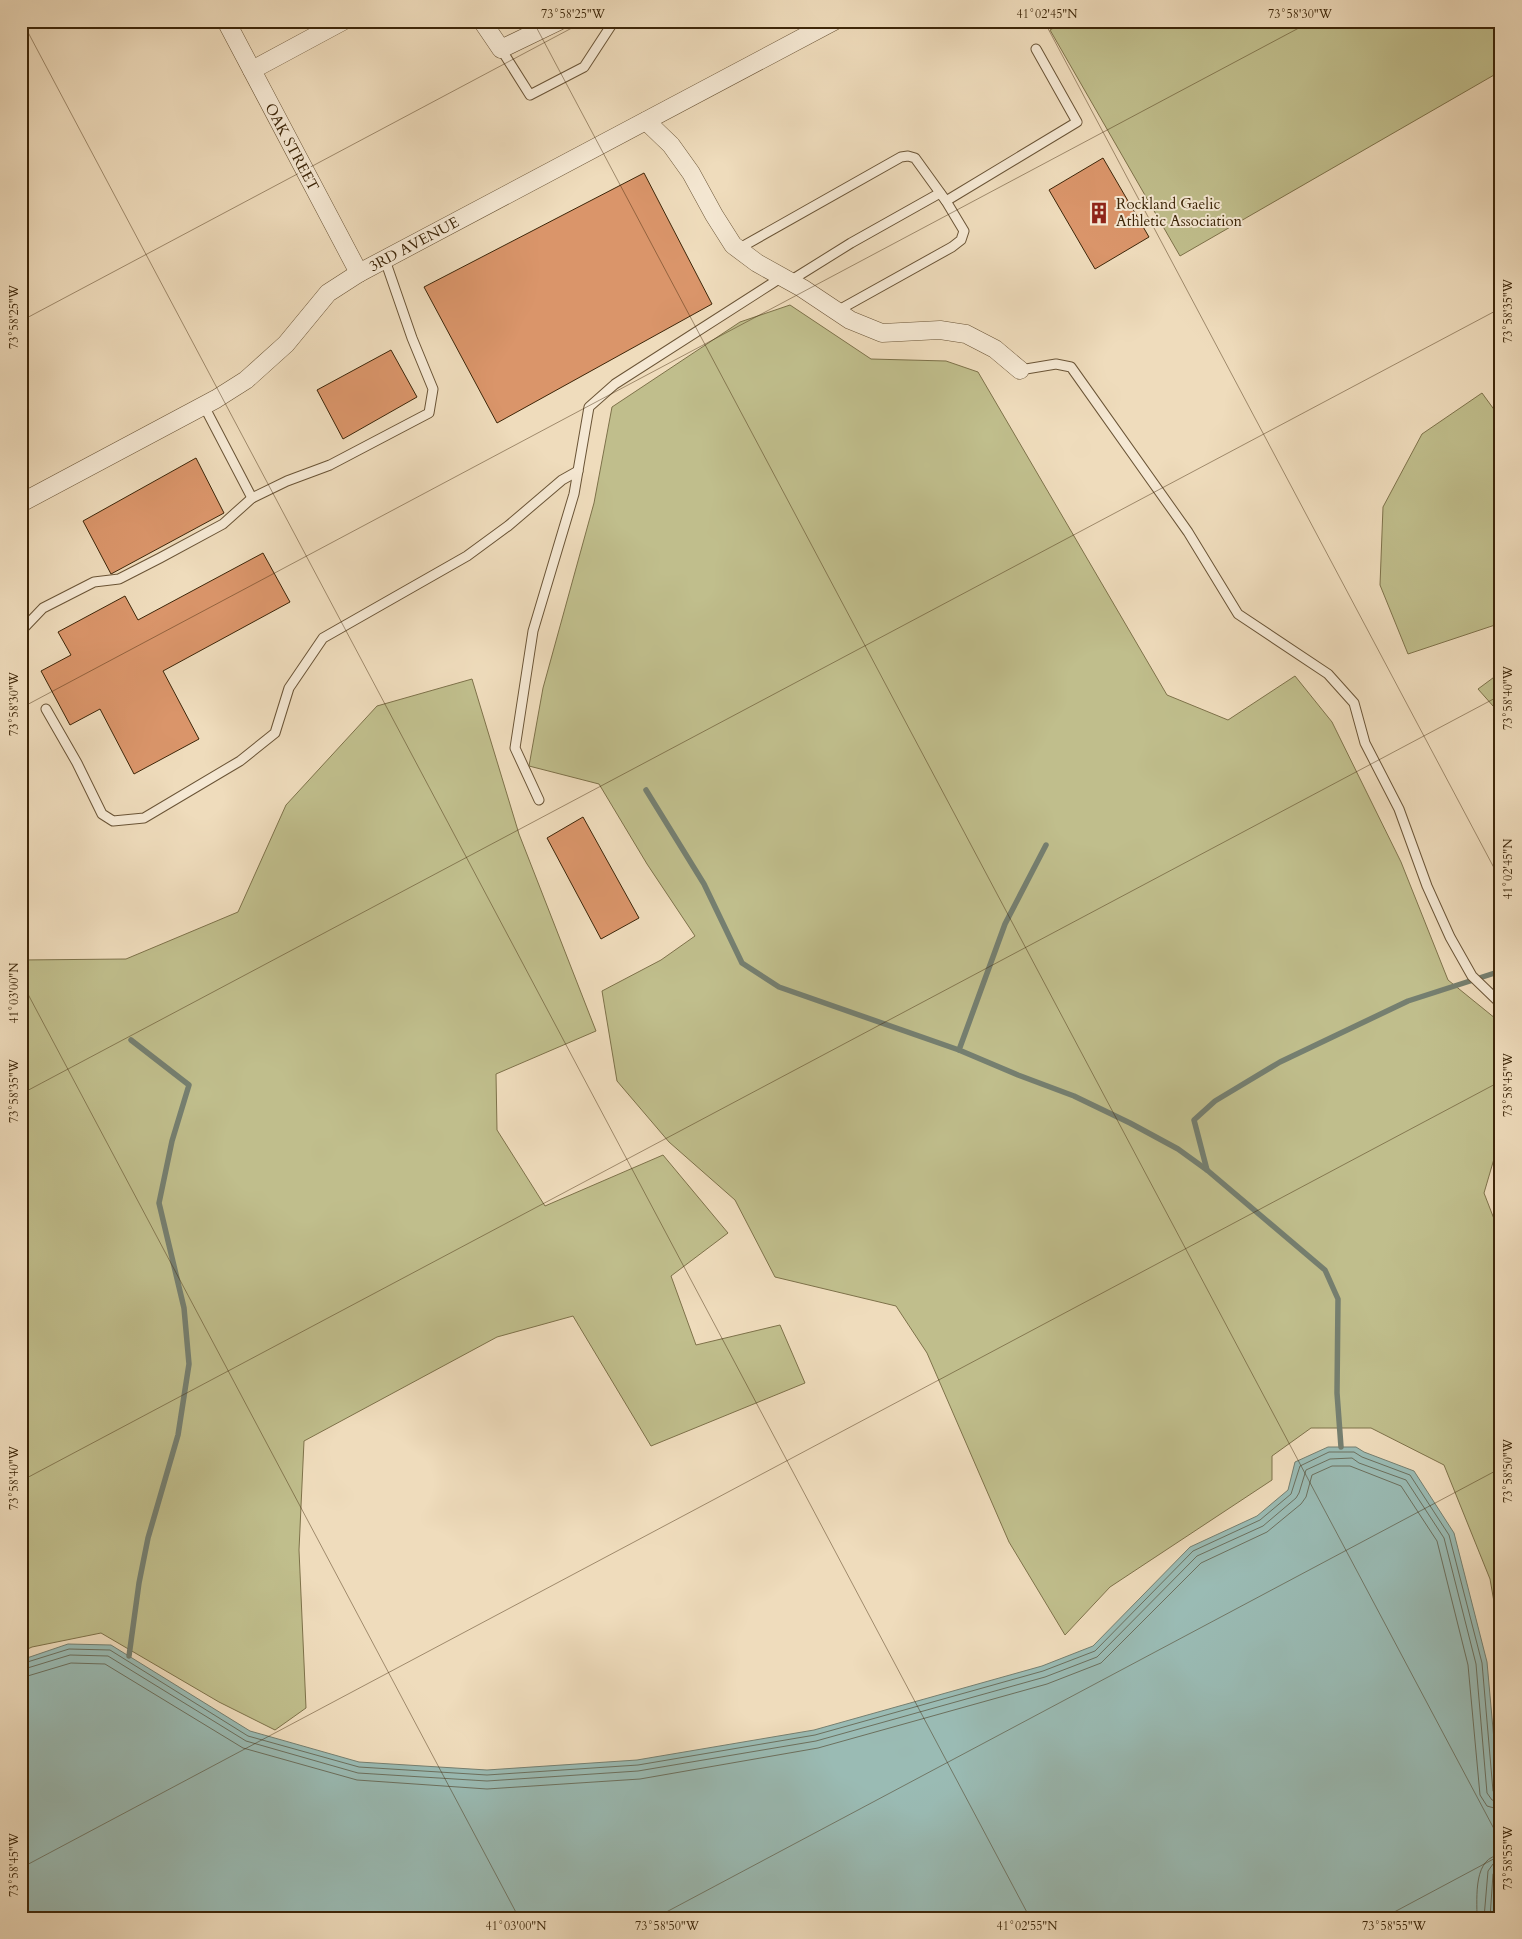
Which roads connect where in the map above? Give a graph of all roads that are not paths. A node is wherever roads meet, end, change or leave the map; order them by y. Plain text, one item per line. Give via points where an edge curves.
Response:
1 (226, 21) edge
2 (343, 21) edge
3 (482, 21) edge
4 (559, 21) edge
5 (614, 21) edge
6 (834, 21) edge
7 (501, 49) junction
8 (1036, 49) dead end
9 (252, 70) junction
10 (646, 121) junction
11 (940, 193) junction
12 (946, 202) junction
13 (738, 249) junction
14 (385, 260) junction
15 (359, 272) junction
16 (786, 279) junction
17 (837, 311) junction
18 (1020, 370) joint
19 (204, 406) junction
20 (578, 471) junction
21 (252, 498) junction
22 (21, 503) edge
23 (21, 631) edge
24 (46, 709) dead end
25 (539, 800) dead end
26 (1501, 1004) edge

1 - 9 street, OAK STREET
2 - 9 street
3 - 7 street
4 - 7 street
5 - 7 lane via 584,67 530,95
6 - 10 street, 3RD AVENUE
8 - 12 lane via 1078,122
9 - 15 street, OAK STREET
10 - 13 street via 671,145
10 - 14 street, 3RD AVENUE
11 - 12 lane
11 - 13 lane via 915,158 901,157
11 - 16 lane
12 - 17 lane via 964,231 961,240
13 - 16 street
14 - 15 street, 3RD AVENUE
14 - 21 lane via 432,389 429,413 330,465
15 - 19 street, 3RD AVENUE via 328,293 286,344 246,380
16 - 17 street
16 - 20 lane via 615,384 590,407
17 - 18 street via 882,333 940,330 966,334 995,349
18 - 26 lane via 1056,364 1071,367 1188,532 1238,614 1328,674 1354,703 1365,743 1399,810 1450,937 1472,976
19 - 21 lane
19 - 22 street, 3RD AVENUE
20 - 24 lane via 562,480 467,556 323,638 289,688 275,733 240,761 144,818 113,821 102,814
20 - 25 lane via 533,631 515,748
21 - 23 lane via 223,524 160,558 120,578 94,582 43,608

